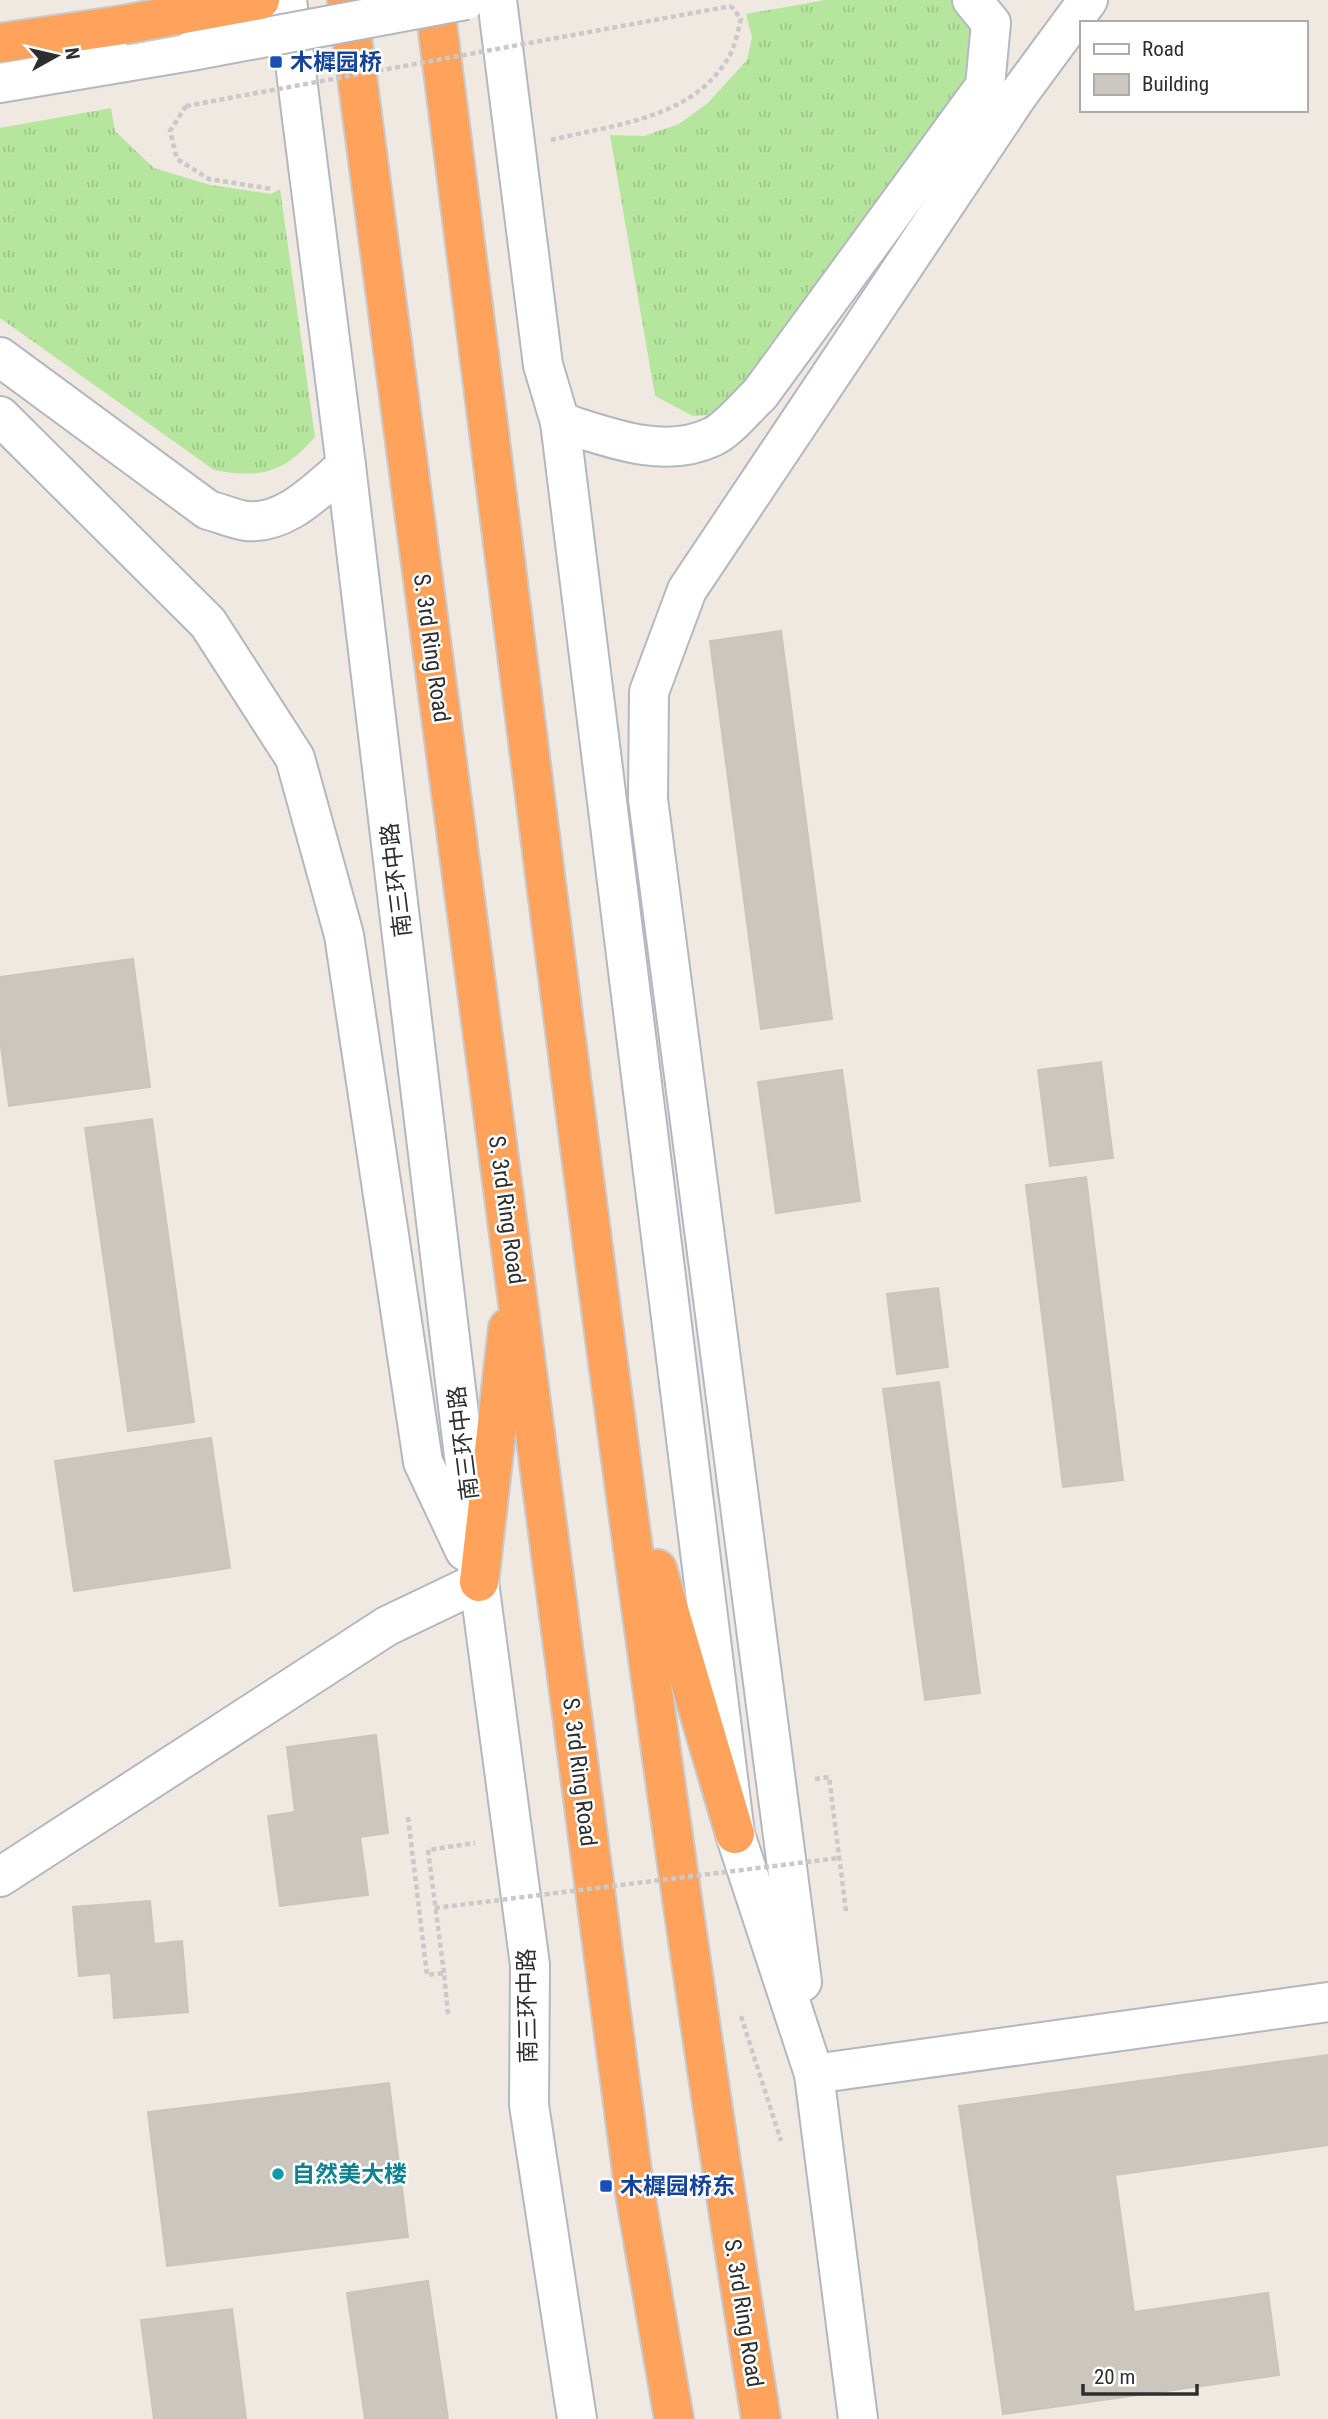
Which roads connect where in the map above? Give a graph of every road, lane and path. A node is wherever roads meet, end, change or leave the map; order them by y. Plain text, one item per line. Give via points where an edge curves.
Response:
1 (260, 0) edge
2 (287, 0) edge
3 (347, 0) edge
4 (434, 0) edge
5 (466, 0) edge
6 (497, 0) edge
7 (972, 0) edge
8 (1088, 0) edge
9 (0, 43) edge
10 (0, 83) edge
11 (550, 140) dead end
12 (280, 189) dead end
13 (0, 357) edge
14 (0, 416) edge
15 (560, 422) junction
16 (346, 466) junction
17 (514, 1267) junction
18 (620, 1443) junction
19 (479, 1582) junction
20 (829, 1777) dead end
21 (408, 1817) dead end
22 (735, 1834) junction
23 (513, 1837) junction
24 (839, 1858) junction
25 (0, 1877) edge
26 (435, 1908) junction
27 (846, 1911) dead end
28 (444, 1973) junction
29 (1328, 2002) edge
30 (740, 2013) dead end
31 (448, 2014) dead end
32 (814, 2074) junction
33 (783, 2148) dead end
34 (577, 2419) edge
35 (674, 2419) edge
36 (761, 2419) edge
37 (858, 2419) edge

1 - 9 highway, bridge
2 - 16 street, 南三环中路
3 - 17 highway, S. 3rd Ring Road
4 - 18 highway, S. 3rd Ring Road
5 - 10 street, bridge
6 - 15 street via 543,365
7 - 15 street via 991,23 985,86 760,394 714,437 669,449 610,438
8 - 32 street via 1018,95 687,590 649,692 649,799
11 - 12 path, bridge via 665,113 703,90 730,54 741,19 731,6 186,106 170,131 177,159 209,178
13 - 16 street via 208,510 245,521 268,520 302,503
14 - 19 street via 208,623 295,758 344,935 423,1462
15 - 22 street
16 - 19 street, 南三环中路
17 - 19 highway
17 - 35 highway, S. 3rd Ring Road via 634,2187
18 - 22 highway
18 - 36 highway, S. 3rd Ring Road via 723,2182
19 - 23 street, 南三环中路
19 - 25 street via 387,1626
20 - 24 path
21 - 28 path via 427,1975
22 - 32 street
23 - 26 path via 428,1850
23 - 34 street, 南三环中路 via 530,1965 529,2105
24 - 26 path, bridge
24 - 27 path
26 - 28 path
28 - 31 path
29 - 32 street
30 - 33 path
32 - 37 street

